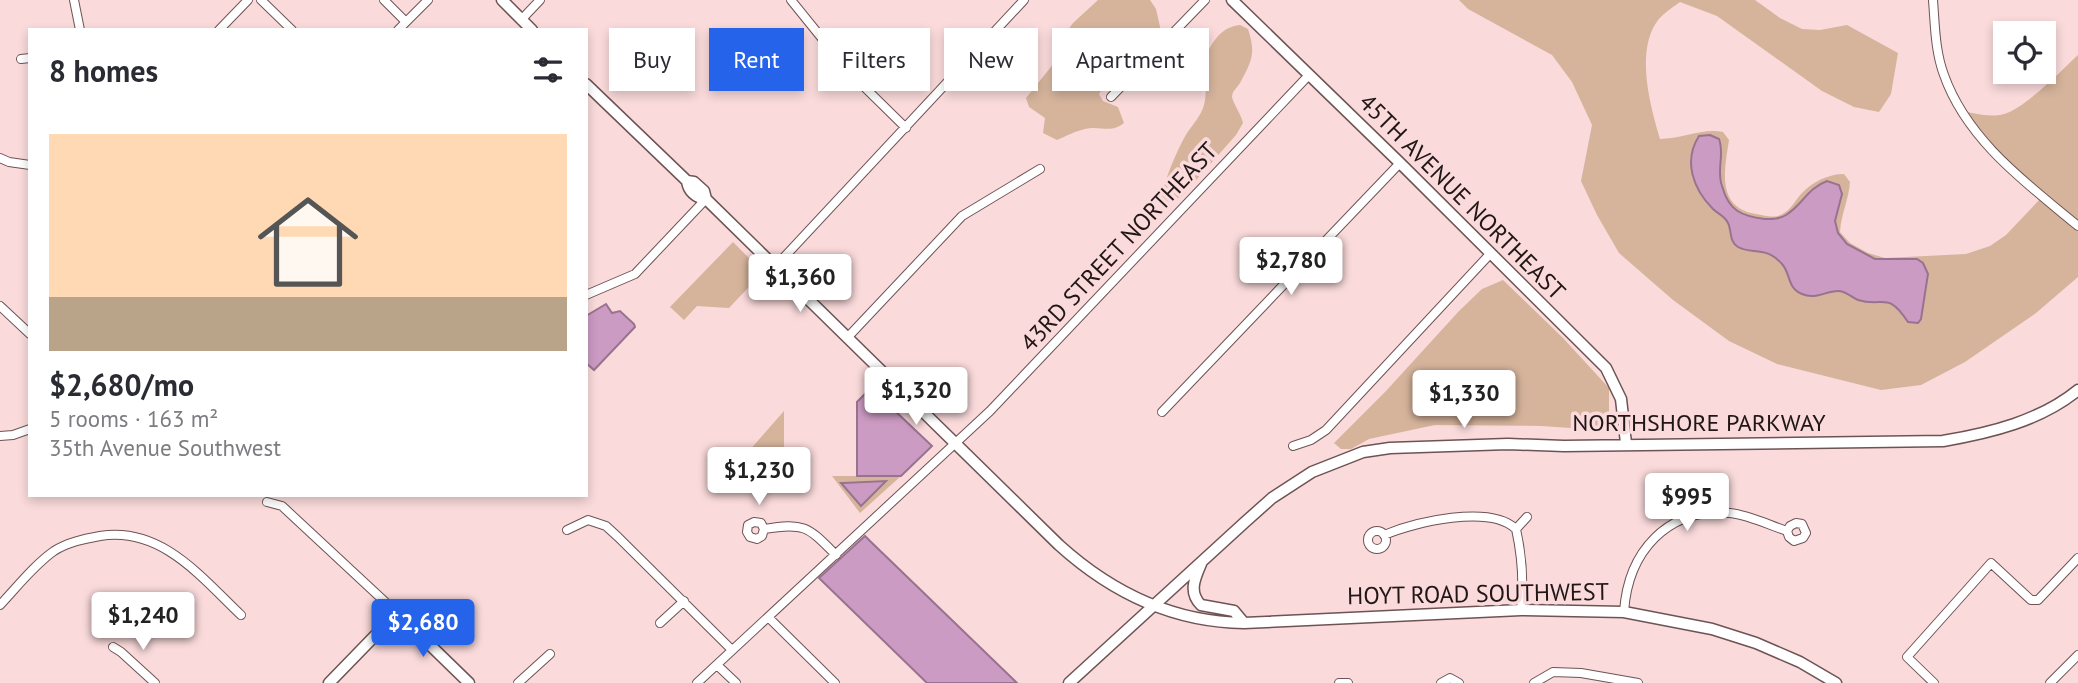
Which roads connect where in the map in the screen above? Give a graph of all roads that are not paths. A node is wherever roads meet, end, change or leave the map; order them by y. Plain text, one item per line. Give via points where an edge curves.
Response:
1 (74, 0) edge
2 (248, 0) edge
3 (261, 0) edge
4 (384, 0) edge
5 (428, 0) edge
6 (502, 0) edge
7 (540, 0) edge
8 (791, 0) edge
9 (1024, 0) edge
10 (1205, 0) edge
11 (1232, 0) edge
12 (1933, 0) edge
13 (521, 20) junction
14 (406, 22) junction
15 (80, 28) edge
16 (221, 28) edge
17 (290, 28) edge
18 (400, 28) edge
19 (529, 28) edge
20 (1309, 75) junction
21 (588, 86) edge
22 (1111, 97) dead end
23 (906, 128) junction
24 (0, 158) edge
25 (1400, 163) junction
26 (28, 165) edge
27 (1040, 169) dead end
28 (706, 199) junction
29 (2078, 226) edge
30 (1490, 254) junction
31 (774, 268) junction
32 (588, 294) edge
33 (1, 308) edge
34 (28, 332) edge
35 (847, 338) junction
36 (2078, 390) edge
37 (1162, 412) dead end
38 (28, 430) edge
39 (0, 436) edge
40 (955, 443) junction
41 (1626, 443) junction
42 (1293, 446) dead end
43 (267, 502) dead end
44 (1527, 517) dead end
45 (764, 529) dead end
46 (1516, 529) junction
47 (567, 530) dead end
48 (1787, 531) dead end
49 (1384, 535) dead end
50 (836, 555) junction
51 (2078, 558) edge
52 (1203, 560) junction
53 (684, 600) junction
54 (0, 605) edge
55 (1152, 606) junction
56 (1521, 610) junction
57 (1624, 612) junction
58 (397, 613) junction
59 (241, 615) dead end
60 (768, 617) junction
61 (660, 623) dead end
62 (1244, 623) junction
63 (113, 647) dead end
64 (732, 650) junction
65 (550, 654) dead end
66 (2078, 655) edge
67 (717, 665) junction
68 (1821, 679) edge
69 (155, 683) edge
70 (329, 683) edge
71 (469, 683) edge
72 (518, 683) edge
73 (697, 683) edge
74 (736, 683) edge
75 (835, 683) edge
76 (1070, 683) edge
77 (1339, 683) edge
78 (1348, 683) edge
79 (1441, 683) edge
80 (1459, 683) edge
81 (1534, 683) edge
82 (1638, 683) edge
83 (1836, 683) edge
84 (1934, 683) edge
85 (2050, 683) edge

1 - 15 street
2 - 16 street
3 - 17 street
4 - 14 street
5 - 14 street
6 - 13 street
7 - 13 street
8 - 23 street via 850,73
9 - 23 street
10 - 22 street
11 - 20 street, 45TH AVENUE NORTHEAST
12 - 29 street via 1940,61 1959,110 1992,151
13 - 19 street
14 - 18 street
20 - 25 street, 45TH AVENUE NORTHEAST
20 - 40 street, 43RD STREET NORTHEAST
21 - 28 street, HOYT ROAD SOUTHWEST via 687,181 698,198
23 - 31 street
24 - 26 street
25 - 30 street, 45TH AVENUE NORTHEAST
25 - 37 street
27 - 35 street via 961,216
28 - 31 street, HOYT ROAD SOUTHWEST
28 - 32 street via 635,274
30 - 41 street, 45TH AVENUE NORTHEAST via 1606,368 1621,398
30 - 42 street via 1326,430
31 - 35 street, HOYT ROAD SOUTHWEST
33 - 34 street
35 - 40 street, HOYT ROAD SOUTHWEST
36 - 41 street, NORTHSHORE PARKWAY via 2015,425 1943,441
38 - 39 street
40 - 50 street, 43RD STREET NORTHEAST
40 - 55 street, HOYT ROAD SOUTHWEST via 1069,554
41 - 52 street, NORTHSHORE PARKWAY via 1363,452 1312,472 1272,498
43 - 58 street via 282,506
44 - 46 street
45 - 50 street via 804,527
46 - 49 street via 1504,520 1477,516 1410,526
46 - 56 street via 1524,585
47 - 53 street via 588,520 606,526
48 - 57 street via 1733,513 1694,515 1670,524 1634,564
50 - 60 street, 43RD STREET NORTHEAST
51 - 84 street via 2038,600 2031,600 1991,563 1907,657
52 - 55 street, NORTHSHORE PARKWAY
52 - 62 street via 1193,586 1197,602 1234,611
53 - 61 street
53 - 64 street
54 - 59 street via 55,550 84,538 111,534 155,542 172,552
55 - 62 street, HOYT ROAD SOUTHWEST via 1200,620
55 - 76 street, NORTHSHORE PARKWAY
56 - 57 street, HOYT ROAD SOUTHWEST
56 - 62 street, HOYT ROAD SOUTHWEST
57 - 68 street, HOYT ROAD SOUTHWEST via 1712,629 1756,643 1800,662
58 - 70 street
58 - 71 street
60 - 64 street, 43RD STREET NORTHEAST
60 - 75 street
63 - 69 street
64 - 67 street, 43RD STREET NORTHEAST
65 - 72 street
66 - 85 street
67 - 73 street, 43RD STREET NORTHEAST
67 - 74 street
68 - 83 street, HOYT ROAD SOUTHWEST
77 - 78 street
79 - 80 street via 1450,678
81 - 82 street via 1553,672

